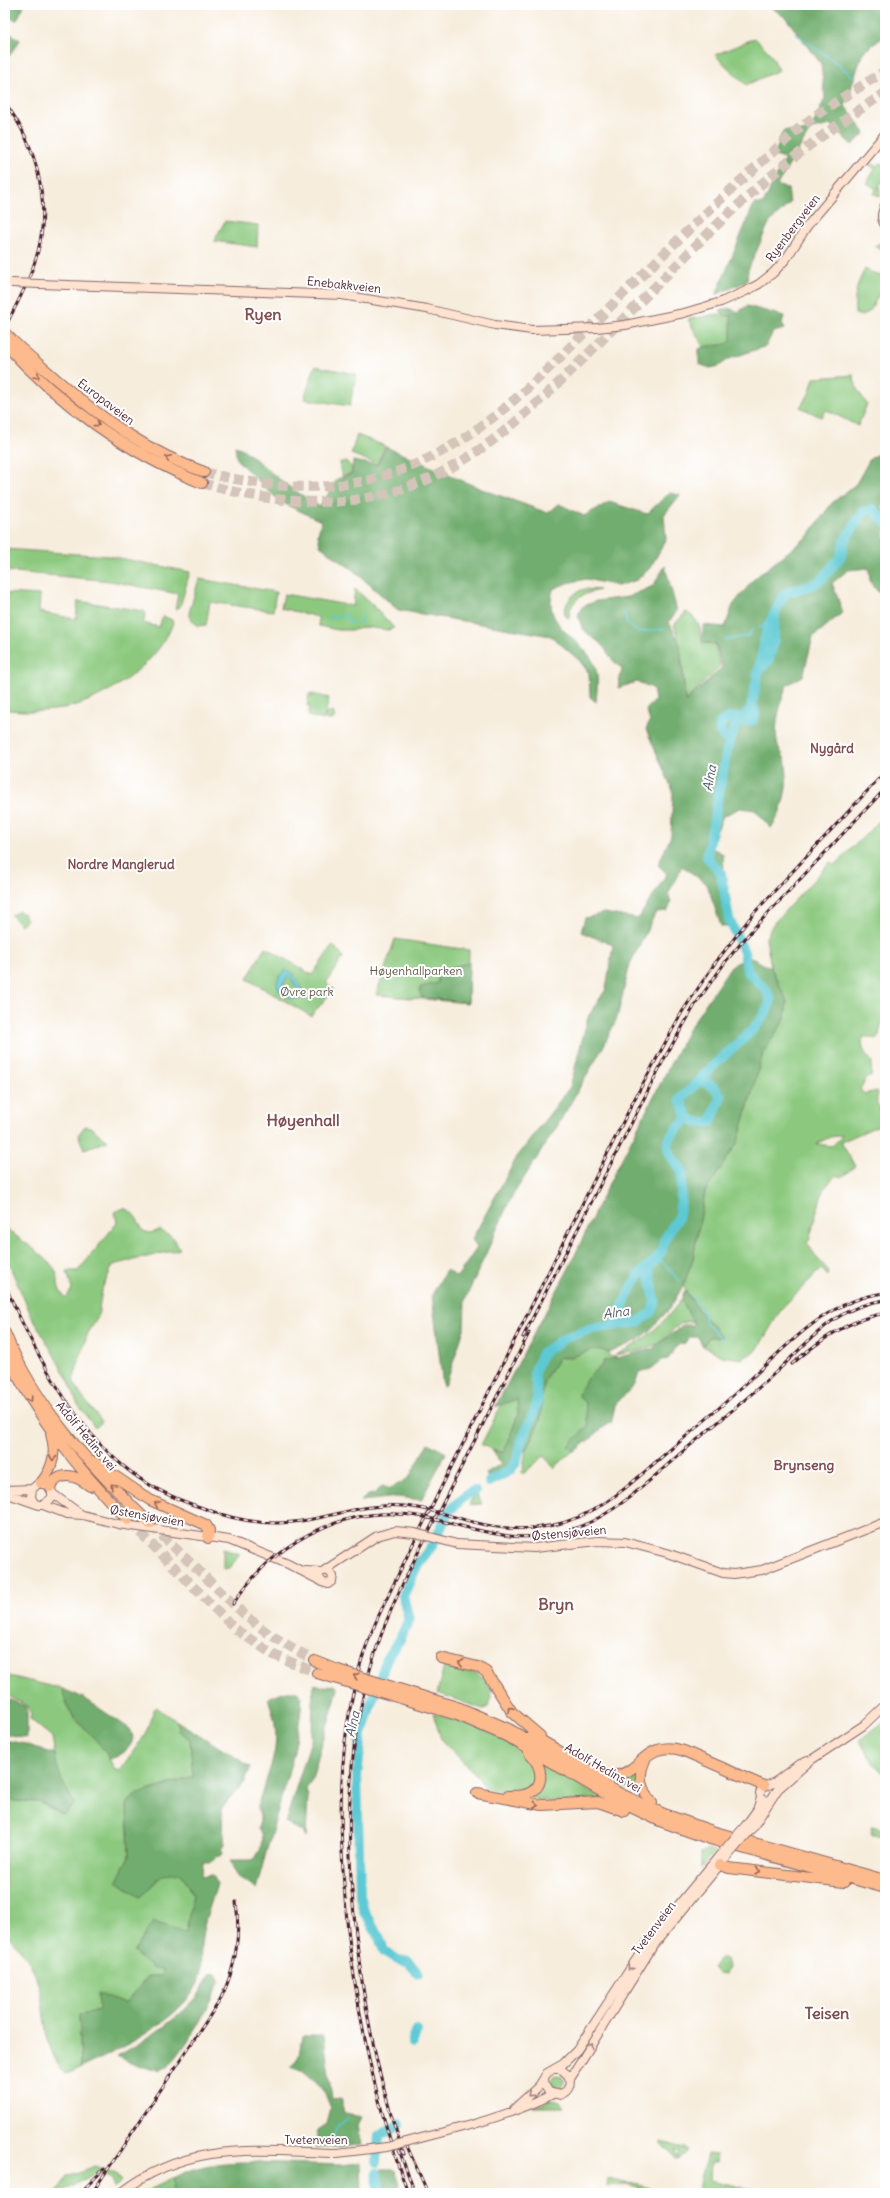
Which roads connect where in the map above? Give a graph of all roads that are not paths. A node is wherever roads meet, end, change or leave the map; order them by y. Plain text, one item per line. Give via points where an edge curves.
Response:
1 (885, 134) edge
2 (885, 207) edge
3 (885, 225) edge
4 (8, 283) edge
5 (676, 315) joint
6 (5, 332) edge
7 (9, 345) edge
8 (203, 478) tunnel mouth
9 (5, 1333) edge
10 (5, 1352) edge
11 (49, 1430) junction
12 (82, 1454) junction
13 (48, 1488) junction
14 (32, 1489) junction
15 (5, 1490) edge
16 (5, 1493) edge
17 (34, 1503) junction
18 (44, 1505) junction
19 (120, 1512) junction
20 (83, 1515) junction
21 (128, 1520) tunnel mouth
22 (885, 1522) edge
23 (150, 1524) tunnel mouth
24 (208, 1538) junction
25 (345, 1557) junction
26 (322, 1574) junction
27 (333, 1574) junction
28 (441, 1658) dead end
29 (316, 1661) tunnel mouth
30 (317, 1673) tunnel mouth
31 (336, 1674) junction
32 (885, 1705) edge
33 (459, 1712) junction
34 (490, 1720) junction
35 (514, 1740) junction
36 (548, 1742) junction
37 (647, 1754) junction
38 (811, 1760) junction
39 (594, 1770) junction
40 (763, 1791) junction
41 (477, 1793) dead end
42 (498, 1796) junction
43 (772, 1797) junction
44 (652, 1803) junction
45 (683, 1822) junction
46 (670, 1825) junction
47 (749, 1826) junction
48 (722, 1859) junction
49 (885, 1880) edge
50 (874, 1885) junction
51 (885, 1888) edge
52 (556, 2069) junction
53 (544, 2079) junction
54 (570, 2079) junction
55 (553, 2094) junction
56 (514, 2109) junction
57 (121, 2193) edge

1 - 5 main road, Ryenbergveien via 811,221 786,259 770,276 746,291 721,302
2 - 3 main road via 882,220
4 - 5 main road, Enebakkveien, bridge via 342,295 532,330 597,328
6 - 7 highway, Europaveien
7 - 8 highway, Europaveien via 118,428
9 - 12 highway, Adolf Hedins vei via 33,1388 54,1421
10 -> 11 highway, Adolf Hedins vei
11 -> 13 highway via 53,1441 53,1462 48,1474
11 - 19 highway, Adolf Hedins vei via 87,1477
23 -> 12 highway, Adolf Hedins vei
24 -> 12 highway via 208,1528 204,1524 146,1498
13 - 14 main road
13 - 18 main road via 50,1501
13 - 19 highway via 58,1477 74,1476
13 - 20 main road, Østensjøveien
14 - 15 main road
14 - 17 main road via 31,1498
16 - 17 main road
17 - 18 main road
18 - 20 main road, Østensjøveien via 67,1514
19 - 21 highway, Adolf Hedins vei
20 - 24 main road, Østensjøveien via 118,1524
22 - 25 main road, Østensjøveien, bridge via 762,1570 734,1574 723,1573 667,1552 625,1542 598,1541 534,1548 457,1544 402,1531 387,1532 373,1538
24 - 26 main road, Østensjøveien via 223,1538 303,1571
25 - 26 main road, Østensjøveien
25 - 27 main road, Østensjøveien
26 - 27 main road, Østensjøveien via 330,1570
26 - 27 main road, Østensjøveien via 325,1584 330,1583
36 -> 28 highway via 514,1714 486,1672 478,1667
29 - 31 highway, Adolf Hedins vei
30 - 31 highway, Adolf Hedins vei
31 - 33 highway, Adolf Hedins vei, bridge
32 - 38 main road, Tvetenveien via 864,1725
33 - 34 highway, Adolf Hedins vei
33 - 35 highway, Adolf Hedins vei
34 - 36 highway via 510,1723
34 - 45 highway, Adolf Hedins vei via 621,1794
35 - 42 highway via 537,1762 541,1772 540,1778 537,1786 526,1794
35 - 46 highway, Adolf Hedins vei via 616,1800
36 - 39 highway
37 - 39 highway via 622,1775 610,1776
37 - 40 highway via 664,1748 684,1751
37 - 44 highway via 641,1768 640,1781 643,1791
38 - 40 main road, Tvetenveien via 798,1765
38 - 43 main road, Tvetenveien
39 - 44 highway
40 - 43 main road via 766,1801
40 - 43 main road via 773,1788
40 - 47 main road, Tvetenveien
41 - 42 highway
42 -> 46 highway via 542,1805 598,1802
43 - 47 main road, Tvetenveien
44 - 45 highway
45 - 49 highway, Adolf Hedins vei
46 - 50 highway, Adolf Hedins vei
47 - 48 main road, Tvetenveien, bridge
48 -> 50 highway via 729,1868
48 -> 52 main road, Tvetenveien via 647,1943 577,2050
54 -> 48 main road, Tvetenveien via 653,1946
50 - 51 highway, Adolf Hedins vei
52 - 53 main road, Tvetenveien via 550,2071
52 - 54 main road via 565,2071
53 - 55 main road via 546,2090
53 -> 56 main road, Tvetenveien
54 - 55 main road, Tvetenveien via 566,2091 560,2095
55 - 56 main road, Tvetenveien via 524,2108
56 - 57 main road, Tvetenveien, bridge via 474,2124 386,2147 337,2153 213,2153 167,2166

